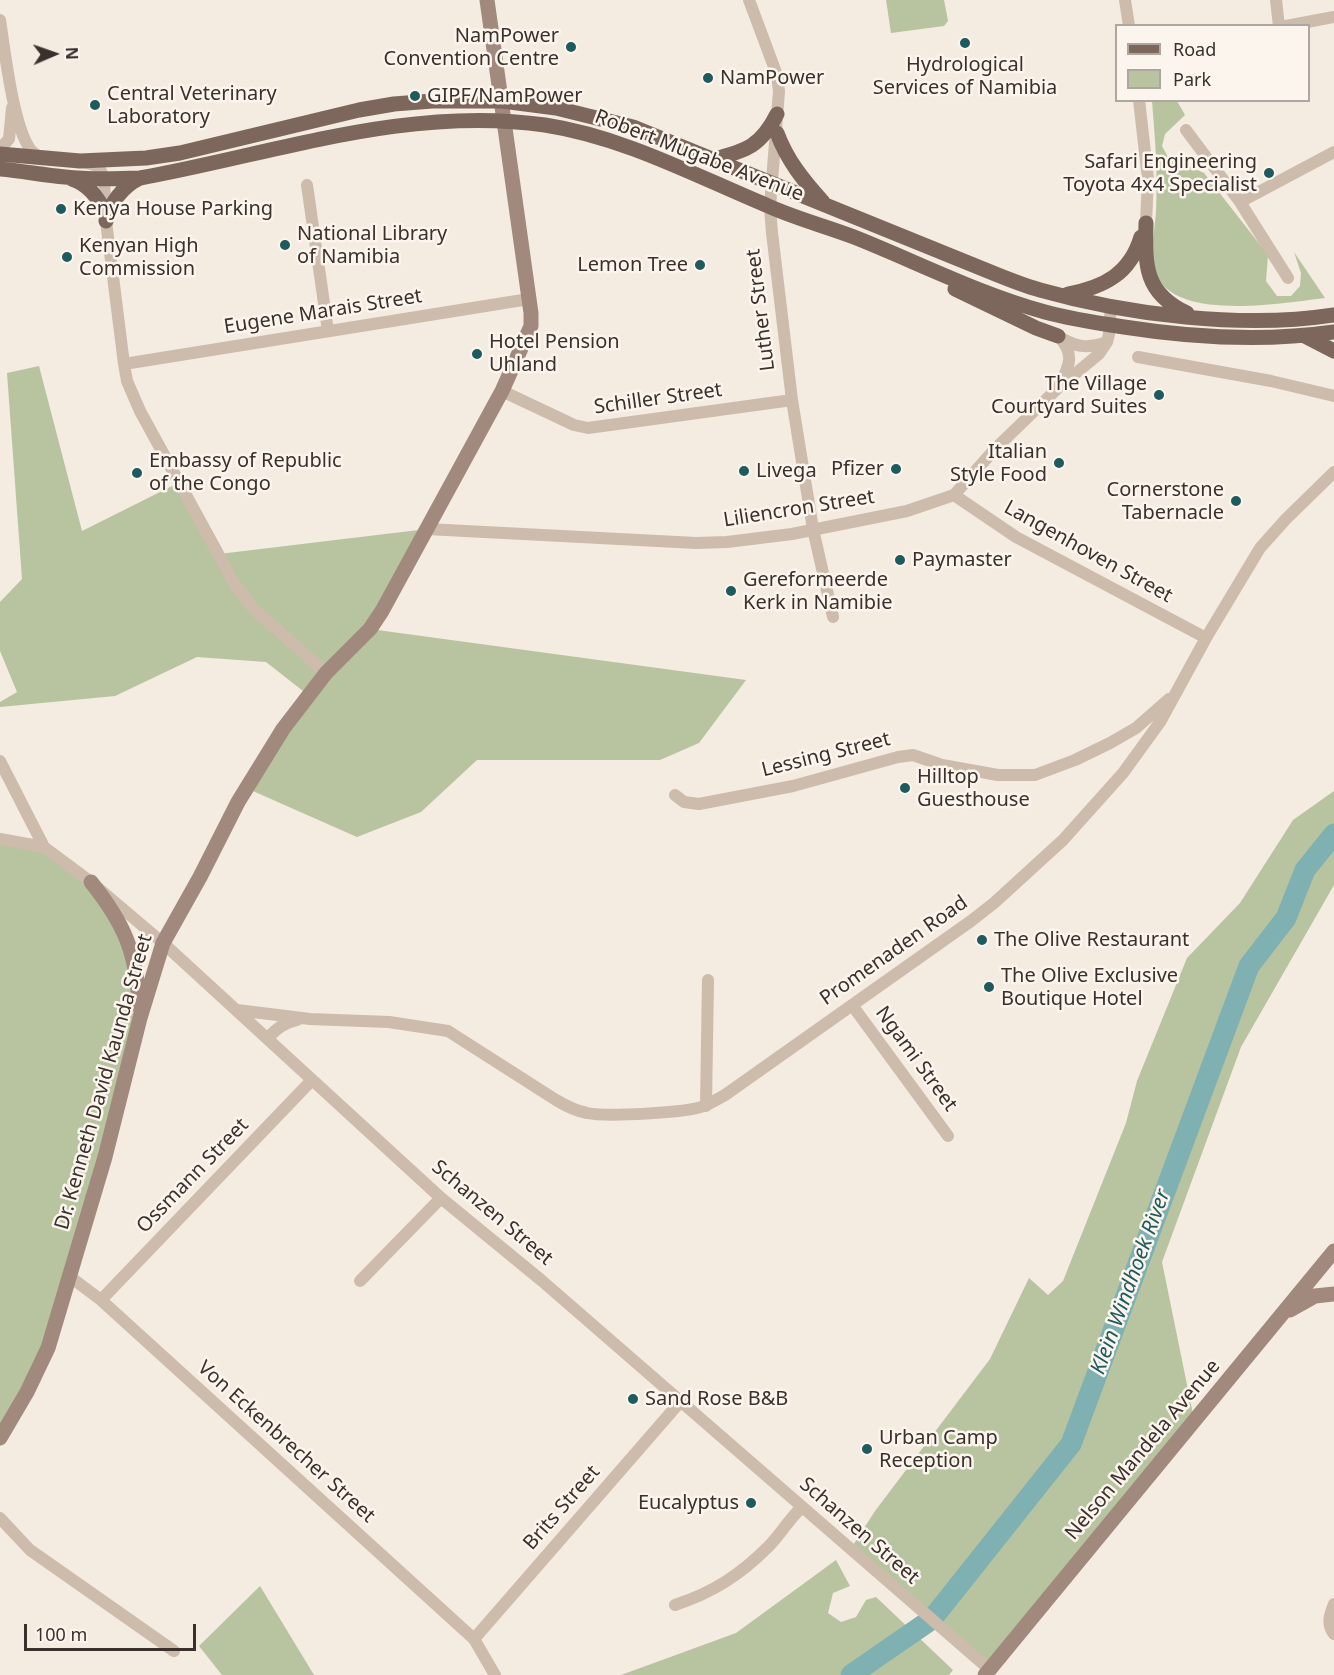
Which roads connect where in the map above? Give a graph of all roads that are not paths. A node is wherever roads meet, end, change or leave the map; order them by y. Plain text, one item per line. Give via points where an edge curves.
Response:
1 (487, 0) edge
2 (749, 0) edge
3 (1125, 0) edge
4 (1276, 0) edge
5 (1334, 17) edge
6 (0, 21) edge
7 (1129, 24) edge
8 (1279, 24) edge
9 (1297, 24) edge
10 (12, 92) junction
11 (502, 101) junction
12 (1139, 102) edge
13 (777, 114) junction
14 (504, 121) junction
15 (1186, 130) dead end
16 (777, 133) junction
17 (0, 149) edge
18 (1334, 152) edge
19 (0, 154) edge
20 (40, 158) junction
21 (714, 159) junction
22 (80, 161) junction
23 (0, 169) edge
24 (64, 177) junction
25 (140, 178) junction
26 (104, 179) junction
27 (771, 182) junction
28 (307, 185) dead end
29 (1240, 202) junction
30 (826, 206) junction
31 (770, 207) junction
32 (105, 216) junction
33 (1146, 223) junction
34 (852, 237) junction
35 (1288, 278) dead end
36 (1061, 295) junction
37 (529, 299) junction
38 (1111, 305) junction
39 (1334, 315) edge
40 (1202, 318) junction
41 (1109, 325) junction
42 (328, 331) junction
43 (1334, 332) edge
44 (1058, 336) junction
45 (1305, 336) junction
46 (1107, 342) junction
47 (1334, 351) edge
48 (1138, 357) dead end
49 (124, 364) junction
50 (1058, 388) junction
51 (502, 391) junction
52 (1334, 396) edge
53 (792, 400) junction
54 (1334, 472) edge
55 (954, 495) junction
56 (427, 529) junction
57 (813, 530) junction
58 (833, 617) dead end
59 (1206, 638) junction
60 (326, 673) junction
61 (1178, 690) junction
62 (0, 761) edge
63 (675, 795) dead end
64 (0, 839) edge
65 (44, 847) junction
66 (91, 882) junction
67 (163, 943) junction
68 (708, 980) dead end
69 (852, 1005) junction
70 (237, 1010) junction
71 (140, 1018) junction
72 (310, 1019) junction
73 (268, 1038) junction
74 (312, 1080) junction
75 (706, 1106) junction
76 (948, 1136) dead end
77 (441, 1198) junction
78 (1334, 1251) edge
79 (69, 1276) junction
80 (360, 1281) dead end
81 (1334, 1294) edge
82 (101, 1300) junction
83 (1283, 1314) junction
84 (680, 1402) junction
85 (0, 1438) edge
86 (802, 1507) junction
87 (0, 1518) edge
88 (1334, 1604) edge
89 (675, 1605) dead end
90 (1332, 1631) edge
91 (474, 1640) junction
92 (174, 1651) dead end
93 (987, 1672) edge
94 (495, 1675) edge

1 - 11 street, Dr. Kenneth David Kaunda Street
2 - 13 street, Luther Street via 777,75
3 - 7 street
4 - 8 street
5 - 9 street
6 - 10 street
10 - 17 street via 9,139
10 - 20 street via 26,141
11 - 14 street, Dr. Kenneth David Kaunda Street
11 - 21 main road, Robert Mugabe Avenue via 556,108 633,127
11 - 22 main road, Robert Mugabe Avenue via 394,104 180,153
12 - 33 street via 1148,179
13 - 16 street, Luther Street
13 - 21 main road via 767,131 742,152
14 - 25 main road, Robert Mugabe Avenue via 379,128
14 - 31 main road, Robert Mugabe Avenue via 582,132 610,141
14 - 37 street, Dr. Kenneth David Kaunda Street
15 - 29 street
16 - 27 street, Luther Street
16 - 30 main road via 799,175
18 - 29 street
19 - 20 main road, Robert Mugabe Avenue
20 - 22 main road, Robert Mugabe Avenue
21 - 27 main road, Robert Mugabe Avenue
22 - 26 street via 94,165
23 - 24 main road, Robert Mugabe Avenue
24 - 26 main road, Robert Mugabe Avenue
24 - 32 main road via 82,182 99,200
25 - 26 main road, Robert Mugabe Avenue
25 - 32 main road via 111,204
26 - 32 street
27 - 30 main road, Robert Mugabe Avenue
27 - 31 street, Luther Street
28 - 42 street
29 - 35 street
30 - 36 main road, Robert Mugabe Avenue via 988,272
31 - 34 main road, Robert Mugabe Avenue
31 - 53 street, Luther Street
32 - 49 street
33 - 36 main road via 1136,254 1114,277 1088,290
33 - 40 main road via 1145,253 1155,289 1168,303
34 - 41 main road, Robert Mugabe Avenue via 996,296 1044,312
34 - 44 main road via 866,251
36 - 38 main road, Robert Mugabe Avenue
37 - 42 street, Eugene Marais Street
37 - 51 street, Dr. Kenneth David Kaunda Street via 531,326
38 - 40 main road, Robert Mugabe Avenue
38 - 41 street
39 - 40 main road, Robert Mugabe Avenue via 1280,321
41 - 45 main road, Robert Mugabe Avenue via 1221,339
41 - 46 street
42 - 49 street, Eugene Marais Street
43 - 45 main road, Robert Mugabe Avenue
44 - 46 street via 1082,347
44 - 50 street, Liliencron Street via 1067,345 1069,362
45 - 47 main road
46 - 50 street, Liliencron Street via 1099,354
48 - 52 street
49 - 60 street via 140,411 234,583 253,608
50 - 55 street, Liliencron Street
51 - 53 street, Schiller Street via 588,428
51 - 56 street, Dr. Kenneth David Kaunda Street
53 - 57 street, Luther Street
54 - 59 street, Promenaden Road via 1260,548
55 - 57 street, Liliencron Street via 907,511
55 - 59 street, Langenhoven Street via 1016,537
56 - 57 street, Liliencron Street via 696,543 751,540
56 - 60 street, Dr. Kenneth David Kaunda Street via 382,611
57 - 58 street, Luther Street
59 - 61 street, Promenaden Road
60 - 67 street, Dr. Kenneth David Kaunda Street via 283,729 242,796
61 - 63 street, Lessing Street via 1136,728 1075,760 1035,775 987,773 913,755 793,786 699,804 684,802
61 - 69 street, Promenaden Road via 1123,773 1063,840 971,921
62 - 65 street, Schanzen Street
64 - 65 street
65 - 66 street, Schanzen Street
66 - 67 street, Schanzen Street
66 - 71 street via 111,907 131,947 138,976
67 - 70 street, Schanzen Street
67 - 71 street, Dr. Kenneth David Kaunda Street
68 - 75 street
69 - 75 street, Promenaden Road
69 - 76 street, Ngami Street
70 - 72 street, Promenaden Road
70 - 73 street, Schanzen Street
71 - 79 street, Dr. Kenneth David Kaunda Street via 105,1157
72 - 73 street, Promenaden Road via 284,1023
72 - 75 street, Promenaden Road via 389,1022 448,1031 556,1101 588,1113 651,1113
73 - 74 street, Schanzen Street
74 - 77 street, Schanzen Street
74 - 82 street, Ossmann Street
77 - 80 street
77 - 84 street, Schanzen Street
78 - 83 street, Nelson Mandela Avenue
79 - 82 street, Von Eckenbrecher Street
79 - 85 street, Dr. Kenneth David Kaunda Street via 39,1370
81 - 83 street via 1315,1296
82 - 91 street, Von Eckenbrecher Street
83 - 93 street, Nelson Mandela Avenue
84 - 86 street, Schanzen Street
84 - 91 street, Brits Street
86 - 89 street via 770,1545 734,1576 703,1596
86 - 93 street, Schanzen Street
87 - 92 street via 30,1550
88 - 90 street via 1329,1615
91 - 94 street, Von Eckenbrecher Street

